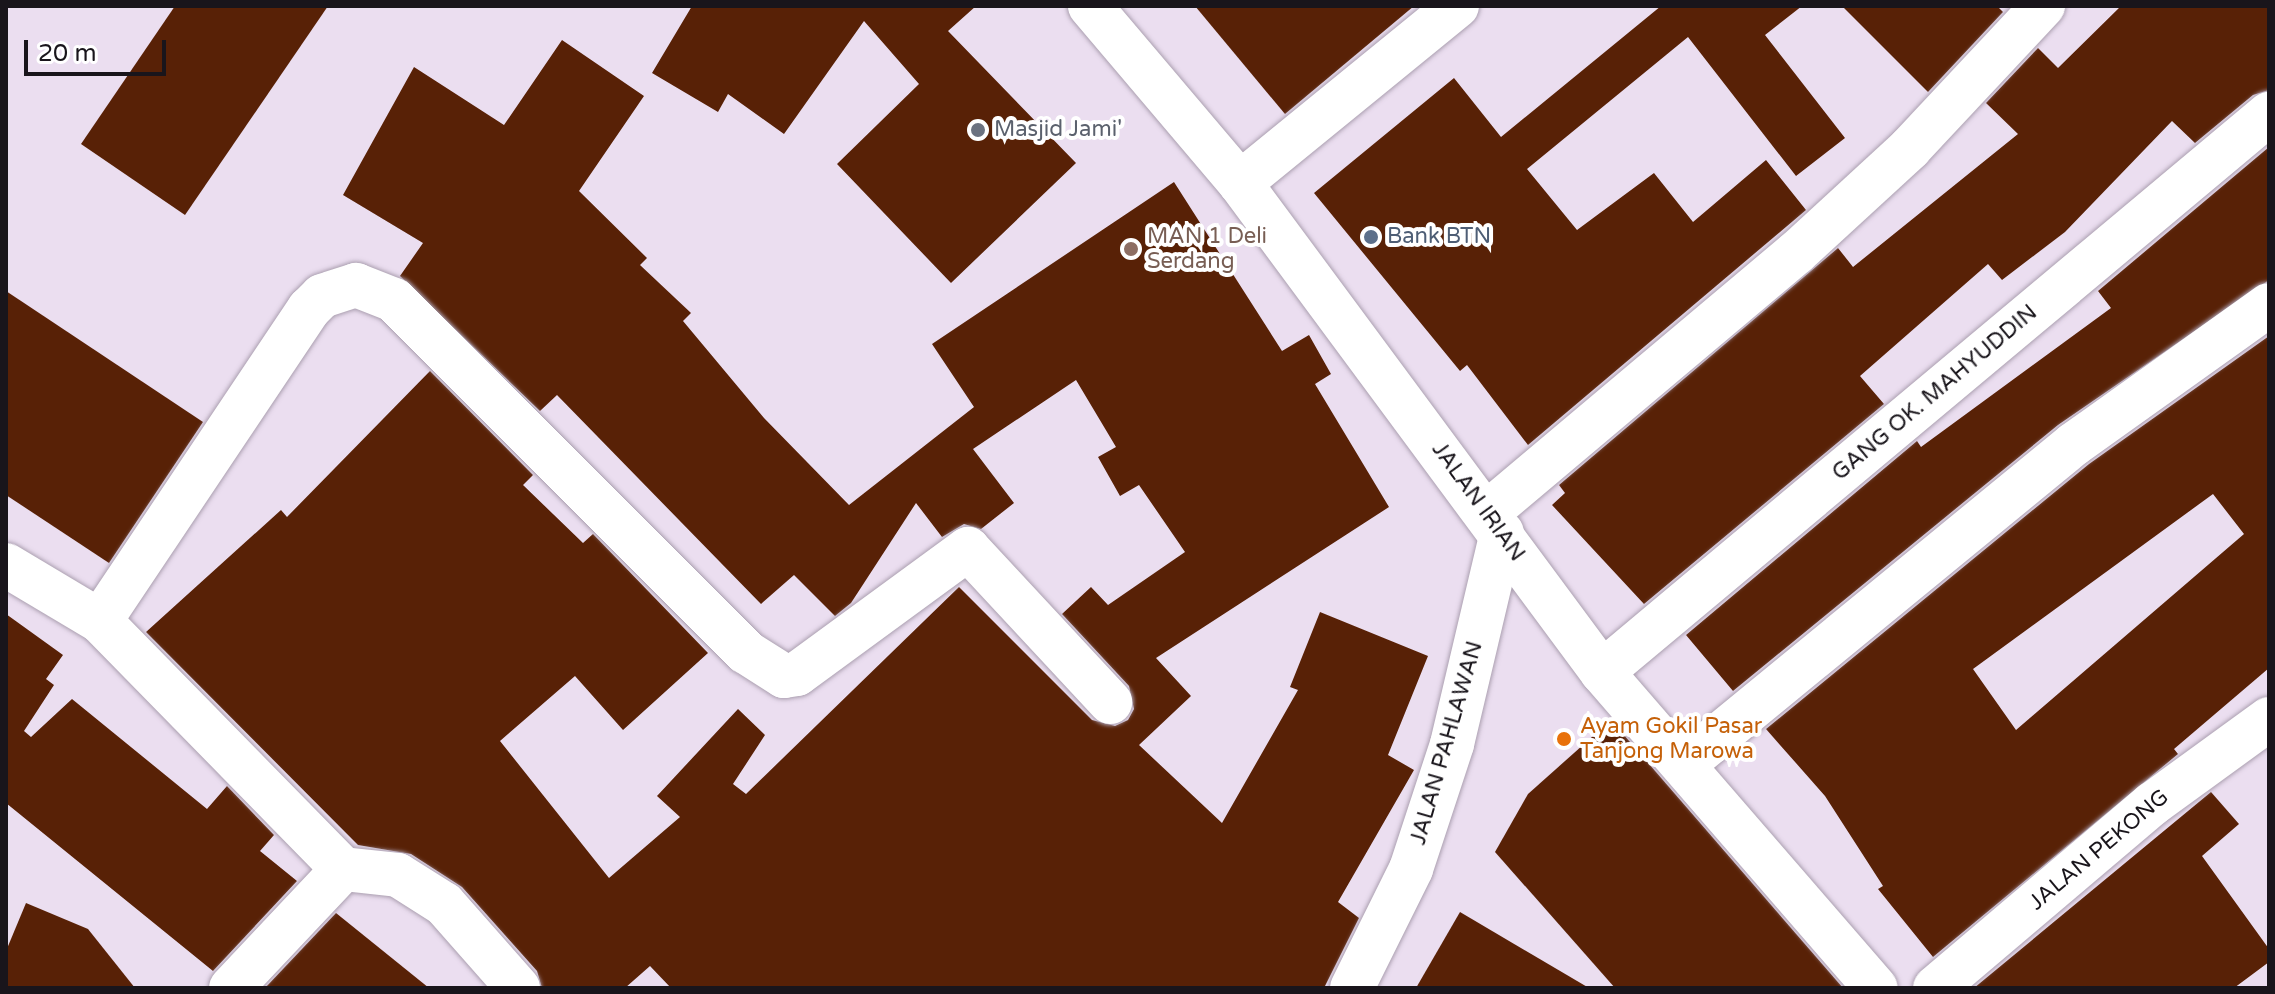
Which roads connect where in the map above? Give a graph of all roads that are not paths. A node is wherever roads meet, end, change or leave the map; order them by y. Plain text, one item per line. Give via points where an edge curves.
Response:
1 (1090, 6) edge
2 (1457, 6) edge
3 (2043, 6) edge
4 (2269, 114) edge
5 (1240, 183) junction
6 (2269, 305) edge
7 (1494, 523) junction
8 (6, 565) edge
9 (100, 621) junction
10 (1602, 672) junction
11 (1110, 702) dead end
12 (2269, 719) edge
13 (1684, 764) junction
14 (343, 869) junction
15 (231, 988) edge
16 (518, 988) edge
17 (1352, 988) edge
18 (1876, 988) edge
19 (1935, 988) edge

1 - 5 street, JALAN IRIAN
2 - 5 street
3 - 7 street via 1910,148
4 - 10 street, GANG OK. MAHYUDDIN
5 - 7 street, JALAN IRIAN
6 - 13 street via 2074,444
7 - 10 street, JALAN IRIAN
7 - 17 street, JALAN PAHLAWAN via 1452,744 1411,869
8 - 9 street
9 - 11 street via 309,309 339,288 356,285 394,300 746,652 784,676 797,674 968,549
9 - 14 street
10 - 13 street, JALAN IRIAN
12 - 19 street, JALAN PEKONG via 2152,804
13 - 18 street, JALAN IRIAN
14 - 15 street
14 - 16 street via 398,875 444,904

